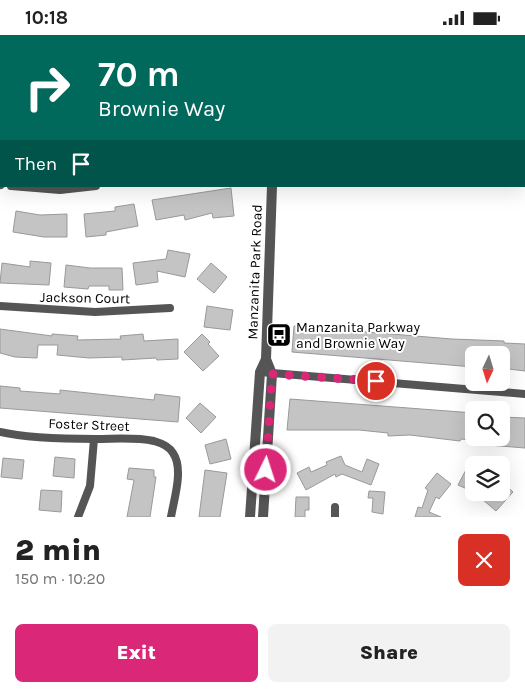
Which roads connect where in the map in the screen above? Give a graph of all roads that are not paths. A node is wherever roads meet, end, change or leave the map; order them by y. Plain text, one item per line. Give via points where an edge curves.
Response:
1 (36, 187) edge
2 (78, 187) edge
3 (272, 187) edge
4 (60, 188) edge
5 (0, 306) edge
6 (170, 308) dead end
7 (266, 359) junction
8 (260, 372) junction
9 (272, 374) junction
10 (525, 394) edge
11 (0, 432) edge
12 (94, 439) junction
13 (335, 507) dead end
14 (78, 517) edge
15 (171, 517) edge
16 (250, 517) edge
17 (263, 517) edge
18 (335, 517) edge

1 - 4 street
2 - 4 street
3 - 7 street, Manzanita Park Road
5 - 6 street, Jackson Court via 95,312
7 - 8 street, Manzanita Park Road
7 - 9 street, Manzanita Park Road
8 - 9 street
8 - 16 street, Manzanita Park Road
9 - 10 street
9 - 17 street, Manzanita Park Road
11 - 12 street, Foster Street
12 - 14 street via 90,486
12 - 15 street, Foster Street via 152,441 173,452 178,477
13 - 18 street

